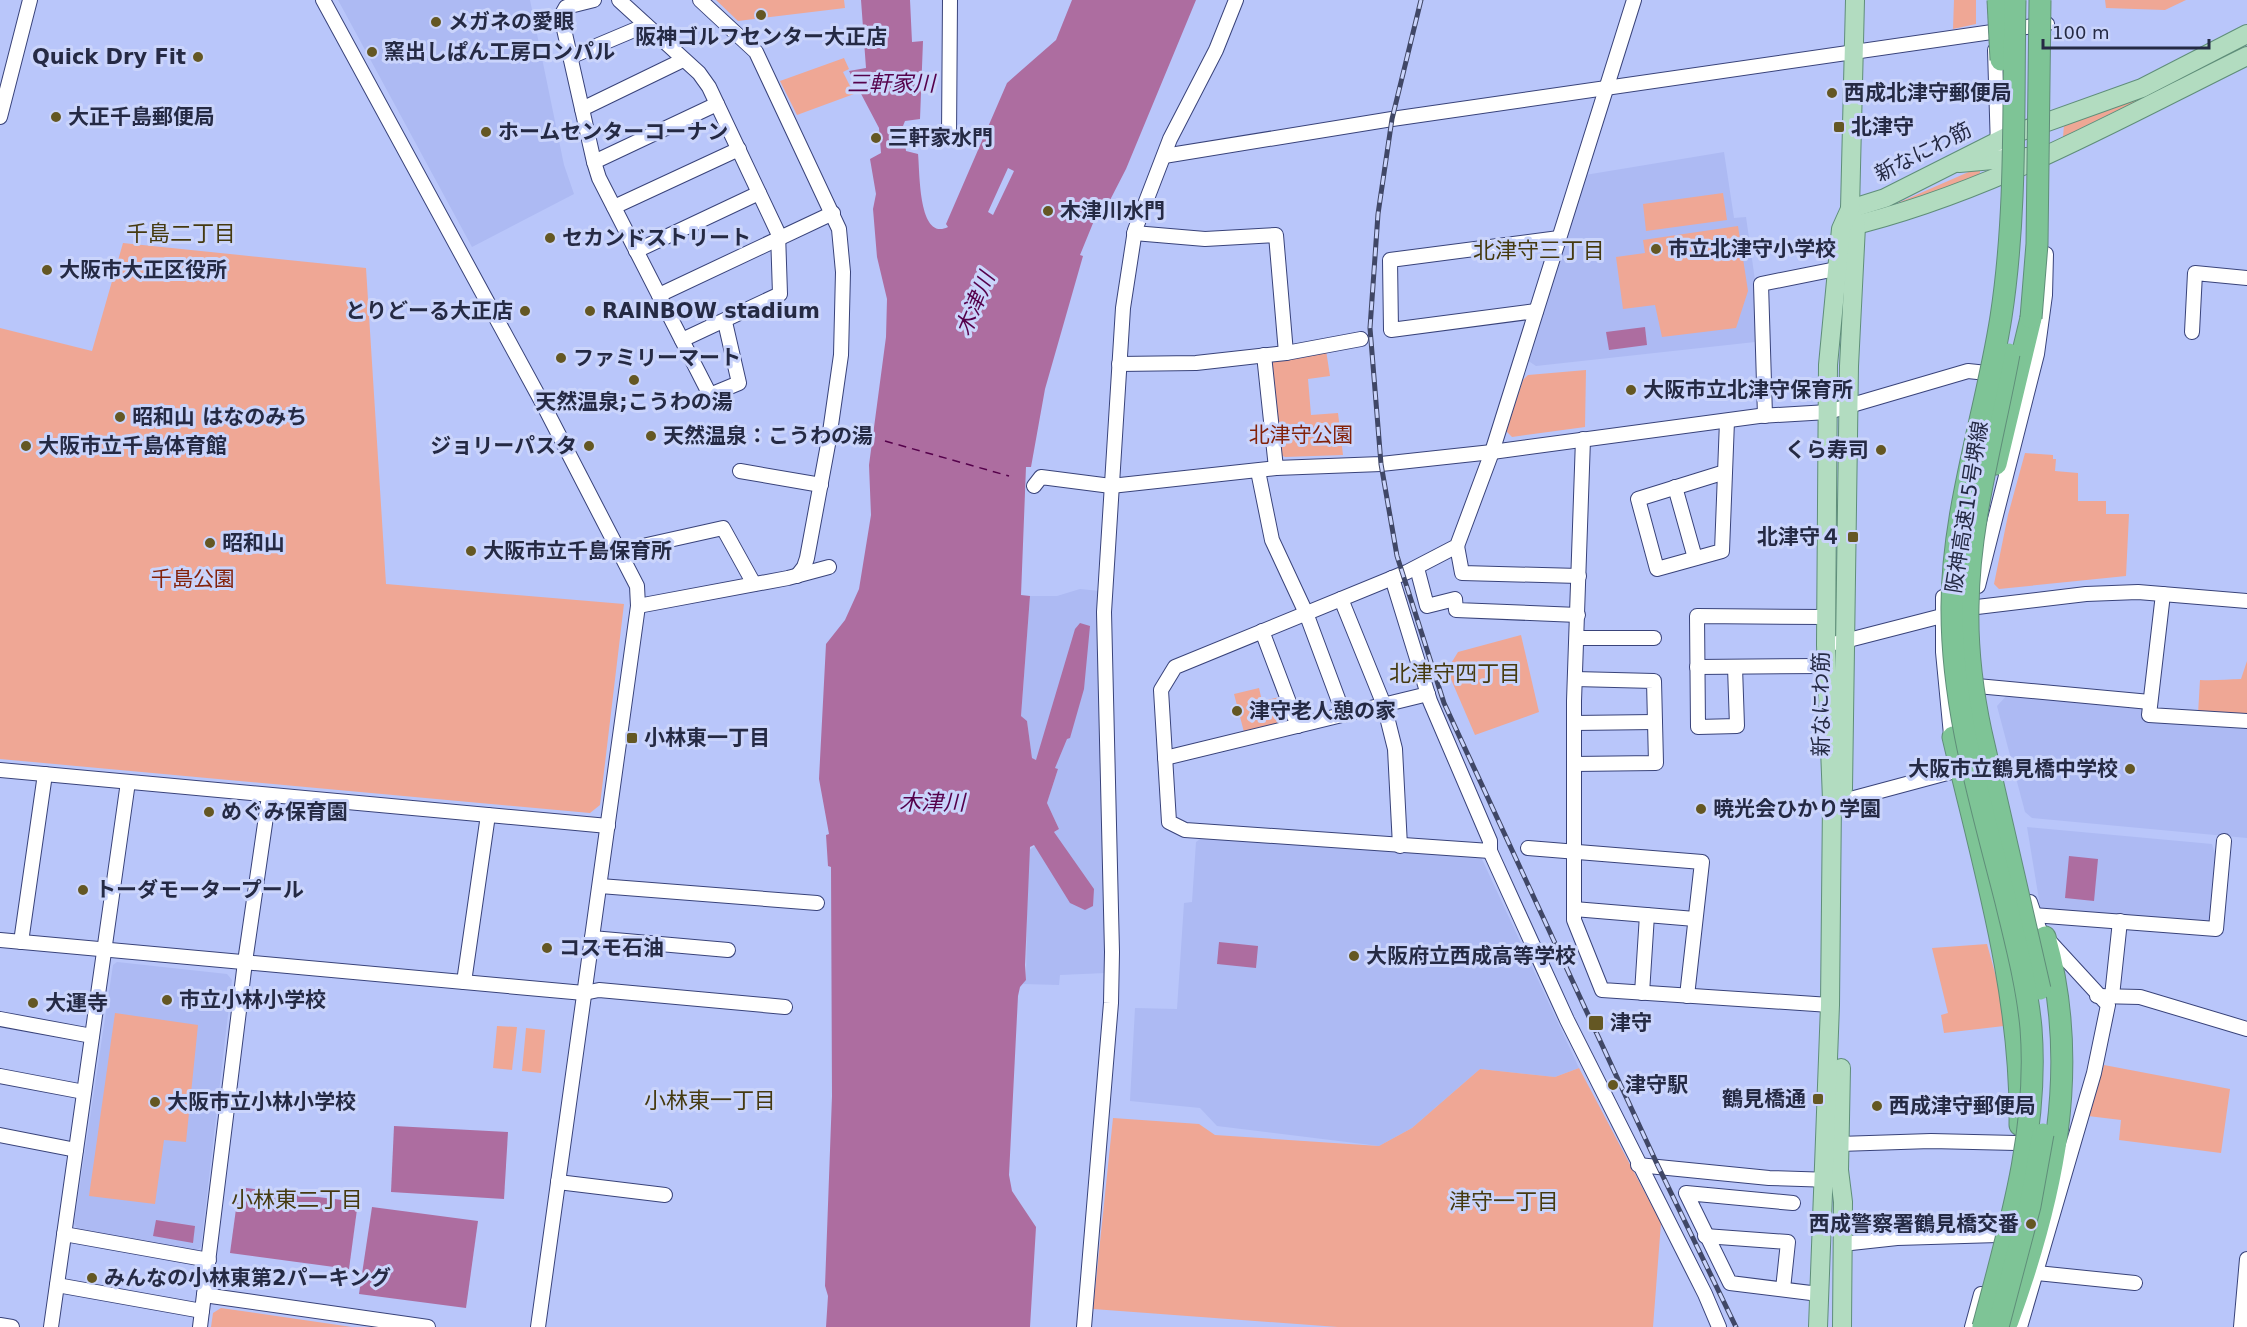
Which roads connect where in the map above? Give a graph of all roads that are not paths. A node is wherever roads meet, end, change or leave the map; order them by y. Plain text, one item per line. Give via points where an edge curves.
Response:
1 (30, 0) edge
2 (323, 0) edge
3 (594, 0) edge
4 (619, 0) edge
5 (700, 0) edge
6 (950, 0) edge
7 (1236, 0) edge
8 (1634, 0) edge
9 (1855, 0) edge
10 (1997, 0) edge
11 (2007, 0) edge
12 (2015, 0) edge
13 (2028, 0) edge
14 (2040, 0) edge
15 (2050, 0) edge
16 (2050, 24) junction
17 (646, 25) junction
18 (2000, 31) junction
19 (2247, 34) edge
20 (1854, 51) junction
21 (2247, 56) edge
22 (570, 57) junction
23 (683, 60) junction
24 (1607, 88) junction
25 (717, 104) junction
26 (1, 109) edge
27 (582, 109) junction
28 (2049, 119) junction
29 (949, 136) dead end
30 (739, 149) junction
31 (2006, 154) junction
32 (1164, 156) junction
33 (2047, 157) junction
34 (594, 162) junction
35 (759, 193) junction
36 (614, 207) junction
37 (833, 213) junction
38 (1849, 221) junction
39 (1134, 232) junction
40 (2010, 235) junction
41 (1559, 238) junction
42 (779, 240) junction
43 (636, 251) junction
44 (1836, 269) junction
45 (2247, 278) edge
46 (659, 295) junction
47 (1536, 311) junction
48 (725, 322) junction
49 (2192, 333) dead end
50 (1361, 339) dead end
51 (682, 340) junction
52 (1286, 353) junction
53 (1264, 356) junction
54 (1119, 364) junction
55 (1987, 373) junction
56 (1848, 406) junction
57 (1828, 412) junction
58 (1765, 416) junction
59 (1727, 421) junction
60 (1582, 439) junction
61 (1492, 452) junction
62 (1276, 468) junction
63 (740, 471) dead end
64 (1258, 471) junction
65 (1725, 472) junction
66 (821, 485) junction
67 (1034, 486) dead end
68 (1111, 486) junction
69 (1674, 487) junction
70 (1457, 546) junction
71 (620, 550) junction
72 (1695, 558) junction
73 (829, 567) dead end
74 (1417, 568) junction
75 (1970, 575) junction
76 (796, 576) junction
77 (1579, 576) junction
78 (1392, 578) junction
79 (754, 584) junction
80 (2163, 594) junction
81 (1341, 599) junction
82 (2247, 601) edge
83 (638, 606) junction
84 (1977, 607) junction
85 (1306, 613) junction
86 (1578, 615) junction
87 (1941, 616) junction
88 (1826, 617) junction
89 (1262, 631) junction
90 (1577, 638) junction
91 (1653, 638) dead end
92 (1835, 644) junction
93 (1826, 666) junction
94 (1697, 667) junction
95 (1735, 667) junction
96 (1575, 680) junction
97 (1977, 686) junction
98 (1428, 694) junction
99 (2150, 702) junction
100 (1384, 705) junction
101 (1344, 715) junction
102 (2247, 721) edge
103 (1655, 722) junction
104 (1574, 723) junction
105 (1298, 726) junction
106 (1953, 737) joint
107 (1166, 758) junction
108 (1574, 764) junction
109 (0, 770) edge
110 (45, 774) junction
111 (1957, 776) junction
112 (128, 782) junction
113 (269, 796) junction
114 (1837, 801) junction
115 (488, 815) junction
116 (608, 826) junction
117 (2224, 841) dead end
118 (1400, 846) junction
119 (1528, 848) dead end
120 (1490, 851) junction
121 (1573, 852) junction
122 (600, 886) junction
123 (817, 903) dead end
124 (1574, 909) junction
125 (1647, 915) junction
126 (2033, 915) junction
127 (1695, 920) junction
128 (2120, 921) junction
129 (592, 938) junction
130 (2045, 938) junction
131 (0, 940) edge
132 (21, 942) junction
133 (104, 949) junction
134 (728, 950) dead end
135 (245, 962) junction
136 (464, 982) junction
137 (584, 993) junction
138 (1642, 993) junction
139 (1687, 996) junction
140 (2097, 996) junction
141 (2112, 996) junction
142 (1830, 1005) junction
143 (784, 1007) dead end
144 (0, 1019) edge
145 (2247, 1029) edge
146 (92, 1036) junction
147 (0, 1076) edge
148 (84, 1092) junction
149 (0, 1135) edge
150 (2016, 1143) junction
151 (1839, 1144) junction
152 (76, 1150) junction
153 (1638, 1165) junction
154 (1832, 1176) junction
155 (558, 1182) junction
156 (665, 1195) dead end
157 (1793, 1203) dead end
158 (2015, 1206) junction
159 (64, 1234) junction
160 (1998, 1235) junction
161 (1705, 1236) junction
162 (1842, 1244) junction
163 (2247, 1259) edge
164 (208, 1260) junction
165 (2037, 1273) junction
166 (2135, 1282) dead end
167 (57, 1285) junction
168 (1783, 1289) junction
169 (1819, 1294) junction
170 (204, 1295) junction
171 (202, 1311) junction
172 (0, 1325) edge
173 (12, 1327) edge
174 (51, 1327) edge
175 (200, 1327) edge
176 (428, 1327) edge
177 (538, 1327) edge
178 (1084, 1327) edge
179 (1719, 1327) edge
180 (1818, 1327) edge
181 (1830, 1327) edge
182 (1842, 1327) edge
183 (1972, 1327) edge
184 (1983, 1327) edge
185 (1998, 1327) edge
186 (2006, 1327) edge
187 (2020, 1327) edge
188 (2241, 1327) edge

1 - 26 street
2 - 71 street
3 - 22 street via 562,10
4 - 17 street
5 - 37 street via 756,52
6 - 29 street
7 - 32 street
8 - 24 street
9 - 20 main road, 新なにわ筋
10 - 18 street
10 - 40 highway, bridge
11 - 18 street
12 - 40 highway, 阪神高速15号堺線, bridge
13 - 75 highway, 阪神高速15号堺線, bridge via 2020,278
14 - 75 highway, bridge via 2037,244 2031,318
15 - 16 street
16 - 18 street
16 - 28 street
17 - 22 street
17 - 23 street
18 - 20 street
18 - 31 street
19 - 28 main road, 新なにわ筋 via 2142,88
20 - 24 street
20 - 38 main road, 新なにわ筋
21 - 33 main road
22 - 27 street
23 - 25 street via 699,73
23 - 27 street
24 - 32 street
24 - 41 street
25 - 30 street
25 - 34 street
27 - 34 street
28 - 31 main road, 新なにわ筋
28 - 33 street
30 - 35 street
30 - 36 street
31 - 33 main road
31 - 38 main road, 新なにわ筋
31 - 38 main road, 新なにわ筋 via 1977,162 1951,163
31 - 55 street via 2005,261
32 - 39 street
33 - 84 street via 2042,324 2023,416 1978,577
34 - 36 street
35 - 42 street
35 - 43 street
36 - 43 street
37 - 42 street
37 - 66 street via 839,229 842,262 841,355
38 - 44 main road, 新なにわ筋
38 - 56 main road, 新なにわ筋
39 - 52 street via 1205,239 1275,235
39 - 54 street
40 - 158 highway, 阪神高速15号堺線, bridge via 2001,315 1958,539 1952,616 1954,666 1964,726 2021,962 2031,1029 2030,1123
41 - 47 street
41 - 47 street via 1390,260 1391,330
42 - 46 street
42 - 48 street via 780,294
43 - 46 street
44 - 57 main road, 新なにわ筋
44 - 58 street via 1761,284
45 - 49 street via 2195,273
46 - 51 street
47 - 61 street
48 - 51 street
48 - 51 street via 739,382 710,395
50 - 52 street
52 - 53 street
53 - 54 street via 1196,363
53 - 62 street
54 - 68 street
55 - 56 street via 1968,371
55 - 87 street via 1954,519
56 - 57 street
56 - 92 main road, 新なにわ筋
57 - 58 street
57 - 88 main road, 新なにわ筋
58 - 59 street
59 - 60 street
59 - 65 street
60 - 61 street
60 - 77 street
61 - 62 street via 1381,464
61 - 70 street
62 - 64 street
63 - 66 street
64 - 68 street
64 - 85 street via 1272,540
65 - 69 street
65 - 72 street via 1722,551
66 - 76 street via 807,558
67 - 68 street via 1041,477
68 - 178 street via 1104,612 1111,1004
69 - 72 street
69 - 72 street via 1638,499 1657,569
70 - 74 street
70 - 77 street via 1462,573
71 - 79 street via 723,528
71 - 83 street via 636,586
73 - 76 street
74 - 78 street
74 - 86 street via 1427,606 1455,599 1456,610
75 - 185 highway, 阪神高速15号堺線, bridge via 1968,636 1974,696 2035,960 2045,1028 2043,1135 2030,1206
76 - 79 street
77 - 86 street
78 - 81 street
78 - 98 street
79 - 83 street
80 - 82 street
80 - 84 street via 2114,592
80 - 99 street
81 - 85 street
81 - 100 street
83 - 116 street
84 - 87 street
84 - 97 street
85 - 89 street
85 - 101 street
86 - 90 street
87 - 92 street
87 - 106 street
88 - 92 main road, 新なにわ筋
88 - 94 street via 1697,616
89 - 105 street
89 - 107 street via 1175,668 1161,690
90 - 91 street
90 - 96 street
92 - 93 main road, 新なにわ筋
92 - 114 main road, 新なにわ筋
93 - 95 street
93 - 114 main road, 新なにわ筋
94 - 95 street
94 - 95 street via 1698,727 1737,726
96 - 103 street via 1654,681
96 - 104 street
97 - 99 street
97 - 126 street
98 - 100 street
98 - 120 street via 1490,841
99 - 102 street via 2149,715
100 - 101 street
100 - 118 street via 1395,749
101 - 105 street
103 - 104 street
103 - 108 street via 1656,763
104 - 108 street
105 - 107 street
106 - 111 highway
107 - 118 street via 1169,822 1185,830
108 - 121 street
109 - 110 street
110 - 112 street
110 - 132 street
111 - 114 street
111 - 150 street via 2016,1029
111 - 158 highway, bridge via 2006,962 2015,1015 2020,1104
112 - 113 street
112 - 133 street
113 - 115 street
113 - 135 street
114 - 142 main road, 新なにわ筋
114 - 151 main road, 新なにわ筋
115 - 116 street
115 - 136 street
116 - 122 street
117 - 128 street via 2216,929
118 - 120 street
119 - 121 street
120 - 153 street
121 - 124 street
121 - 127 street via 1702,862
122 - 123 street
122 - 129 street
124 - 125 street
124 - 138 street via 1574,920 1602,990
125 - 127 street
125 - 138 street
126 - 128 street
126 - 130 street
127 - 139 street
128 - 141 street
129 - 134 street
129 - 137 street
130 - 140 street
130 - 186 highway via 2054,966 2062,1052 2061,1118 2025,1274
131 - 132 street
132 - 133 street
133 - 135 street
133 - 146 street
135 - 136 street
135 - 164 street
136 - 137 street
137 - 143 street via 599,990
137 - 155 street
138 - 139 street
139 - 142 street
140 - 141 street
140 - 165 street via 2108,1005 2094,1073
141 - 145 street via 2140,997
142 - 154 main road, 新なにわ筋
144 - 146 street
146 - 148 street
147 - 148 street
148 - 152 street
149 - 152 street
150 - 151 street
150 - 160 street
151 - 154 main road, 新なにわ筋
152 - 159 street
153 - 154 street via 1769,1178
153 - 179 street
154 - 162 main road
154 - 169 main road
154 - 181 main road, 新なにわ筋
155 - 156 street
155 - 177 street
157 - 161 street via 1686,1193
158 - 184 highway, 阪神高速15号堺線, bridge
159 - 164 street
159 - 167 street
160 - 162 street
160 - 183 street
161 - 168 street via 1730,1283
161 - 168 street via 1788,1242
162 - 182 main road
163 - 188 street
164 - 170 street
165 - 166 street
165 - 187 street
167 - 171 street
167 - 174 street
168 - 169 street
169 - 180 main road
170 - 171 street
170 - 176 street
171 - 175 street
172 - 173 street

